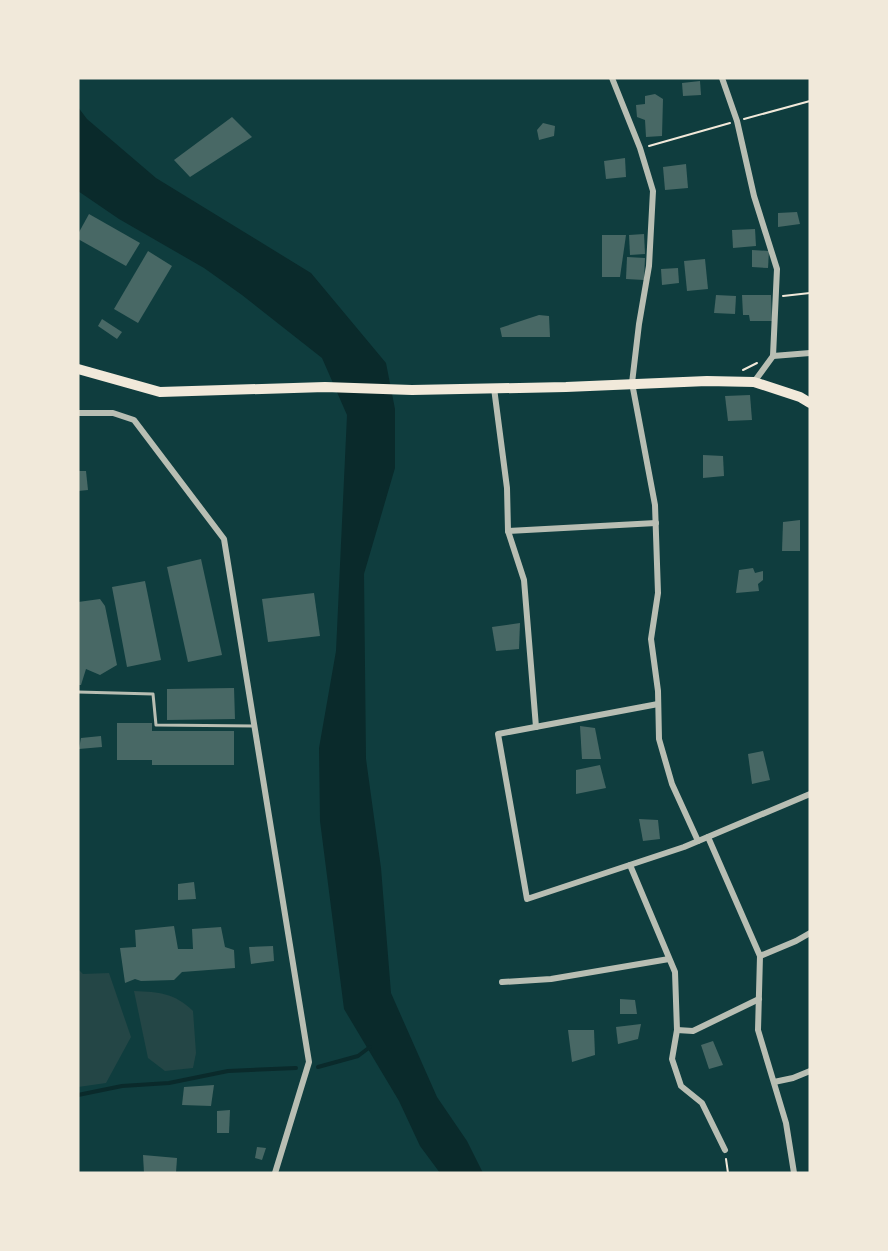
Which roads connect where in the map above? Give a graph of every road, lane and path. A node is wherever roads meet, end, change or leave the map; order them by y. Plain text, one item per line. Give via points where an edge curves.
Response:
1 (612, 78) edge
2 (722, 78) edge
3 (810, 101) edge
4 (737, 122) junction
5 (640, 148) junction
6 (810, 293) edge
7 (778, 297) dead end
8 (810, 353) edge
9 (773, 356) junction
10 (760, 361) dead end
11 (78, 369) edge
12 (735, 373) dead end
13 (754, 382) junction
14 (632, 383) junction
15 (494, 388) junction
16 (810, 403) edge
17 (78, 413) edge
18 (656, 523) junction
19 (508, 531) junction
20 (78, 692) edge
21 (658, 704) junction
22 (254, 726) junction
23 (536, 727) junction
24 (810, 794) edge
25 (708, 837) junction
26 (698, 841) junction
27 (630, 865) junction
28 (810, 933) edge
29 (760, 956) junction
30 (669, 959) junction
31 (502, 982) dead end
32 (759, 999) junction
33 (676, 1030) junction
34 (810, 1071) edge
35 (774, 1082) junction
36 (725, 1150) joint
37 (275, 1173) edge
38 (728, 1173) edge
39 (794, 1173) edge

1 - 5 street
2 - 4 street
3 - 4 path
4 - 5 path
4 - 9 street via 754,196 777,269
5 - 14 street via 653,191 649,266
6 - 7 path
8 - 9 street
9 - 13 street
10 - 12 path
11 - 15 main road via 160,392 325,387
13 - 14 main road
13 - 16 main road
14 - 15 main road
14 - 18 street
15 - 19 street via 507,488
17 - 22 street via 113,413 134,420 224,539
18 - 19 street
18 - 21 street via 658,593 651,639
19 - 23 street via 524,580
20 - 22 lane via 153,694 156,725
21 - 23 street
21 - 26 street via 659,739 672,784
22 - 37 street via 309,1062
23 - 27 street via 498,734 527,899
24 - 25 street
25 - 26 street
25 - 29 street
26 - 27 street
27 - 30 street
28 - 29 street
29 - 32 street
30 - 31 street via 551,979
30 - 33 street via 675,972
32 - 33 street via 693,1030
32 - 35 street via 758,1030
33 - 36 street via 672,1059 681,1086 702,1103
34 - 35 street
35 - 39 street
36 - 38 path

